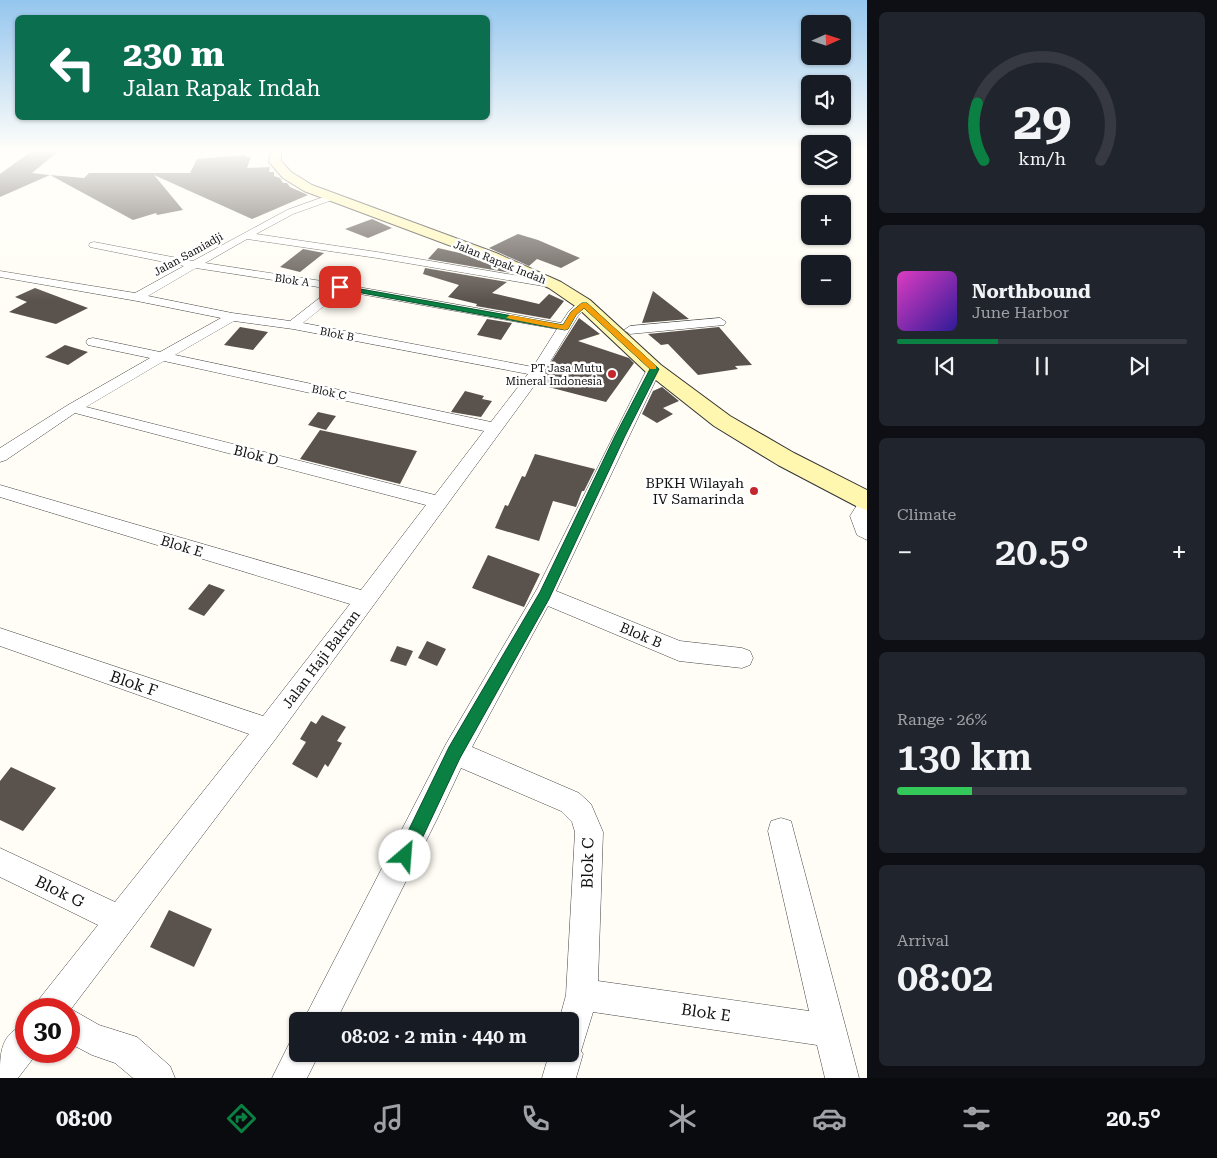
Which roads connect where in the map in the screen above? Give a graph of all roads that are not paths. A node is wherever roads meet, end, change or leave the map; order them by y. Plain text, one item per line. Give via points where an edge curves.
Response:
1 (323, 200) edge
2 (341, 200) edge
3 (361, 200) edge
4 (245, 236) junction
5 (94, 245) dead end
6 (195, 265) junction
7 (0, 274) edge
8 (555, 285) junction
9 (340, 287) junction
10 (137, 297) junction
11 (584, 304) junction
12 (232, 317) junction
13 (720, 322) dead end
14 (293, 325) junction
15 (565, 327) junction
16 (630, 330) junction
17 (93, 342) dead end
18 (163, 357) junction
19 (654, 369) junction
20 (537, 372) junction
21 (73, 408) junction
22 (494, 428) junction
23 (0, 456) edge
24 (825, 472) junction
25 (867, 483) edge
26 (0, 491) edge
27 (438, 502) junction
28 (867, 502) edge
29 (867, 533) edge
30 (544, 595) junction
31 (365, 600) junction
32 (0, 637) edge
33 (742, 658) dead end
34 (268, 729) junction
35 (455, 753) junction
36 (781, 831) dead end
37 (0, 862) edge
38 (120, 920) junction
39 (582, 995) junction
40 (59, 998) edge
41 (324, 1012) edge
42 (577, 1012) edge
43 (829, 1030) junction
44 (80, 1032) edge
45 (15, 1054) edge
46 (298, 1062) edge
47 (564, 1062) edge
48 (0, 1074) edge
49 (158, 1078) edge
50 (289, 1078) edge
51 (560, 1078) edge
52 (842, 1078) edge

1 - 4 street, Jalan Samiadji via 290,212
2 - 8 main road, Jalan Rapak Indah via 491,256
3 - 16 main road, Jalan Rapak Indah via 544,270 580,289
4 - 6 street, Jalan Samiadji
4 - 8 street
5 - 6 street, Blok A
6 - 9 street, Blok A
6 - 10 street, Jalan Samiadji
7 - 10 street, Blok B
8 - 11 main road, Jalan Rapak Indah
9 - 14 street
9 - 15 street, Blok A
10 - 12 street, Blok B
11 - 15 street, Jalan Haji Bakran
11 - 19 main road, Jalan Rapak Indah
12 - 14 street, Blok B
12 - 18 street
13 - 16 street
14 - 20 street, Blok B
15 - 20 street, Jalan Haji Bakran
16 - 24 main road, Jalan Rapak Indah via 699,389
17 - 18 street, Blok C
18 - 21 street
18 - 22 street, Blok C
19 - 24 main road, Jalan Rapak Indah via 754,442
19 - 30 street
20 - 22 street, Jalan Haji Bakran
21 - 23 street
21 - 27 street, Blok D
22 - 27 street, Jalan Haji Bakran
24 - 25 main road, Jalan Rapak Indah
24 - 28 main road, Jalan Rapak Indah
26 - 31 street, Blok E
27 - 31 street, Jalan Haji Bakran
28 - 29 street via 859,516
30 - 33 street, Blok B via 679,651
30 - 35 street
31 - 34 street, Jalan Haji Bakran
32 - 34 street, Blok F
34 - 38 street, Jalan Haji Bakran
35 - 39 street, Blok C via 570,802 582,813 589,832
35 - 41 street
36 - 43 street
37 - 38 street, Blok G
38 - 40 street, Jalan Haji Bakran
39 - 42 street, Blok C
39 - 43 street, Blok E
43 - 52 street
44 - 49 street via 92,1039 125,1049
45 - 48 street
46 - 50 street
47 - 51 street

